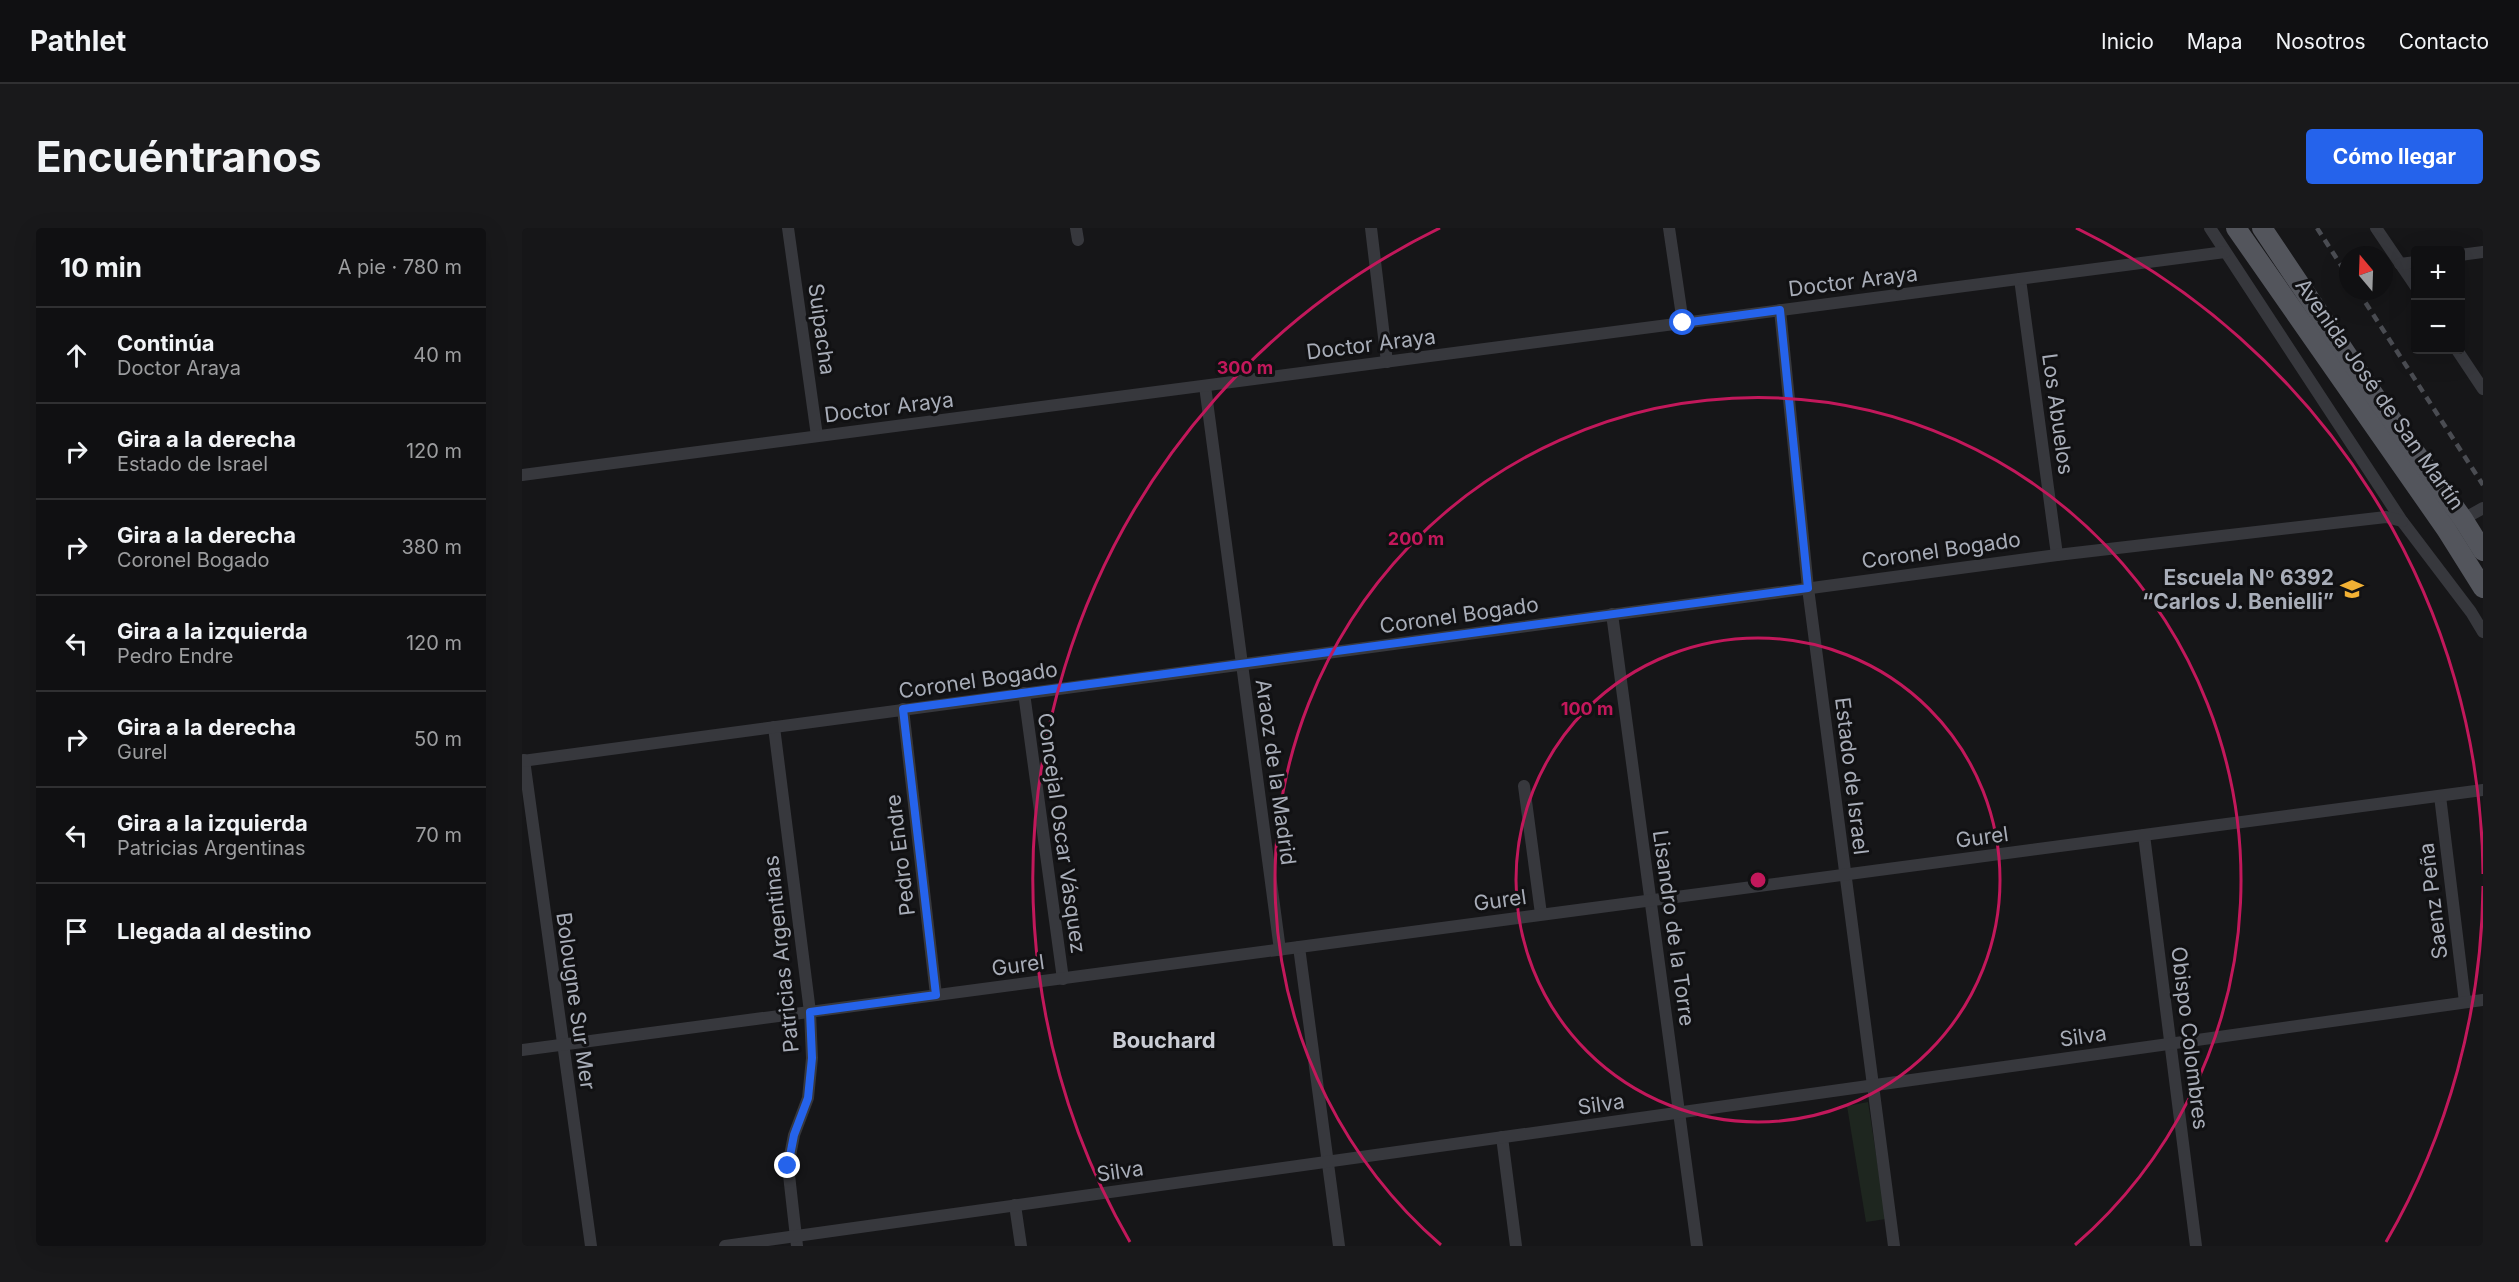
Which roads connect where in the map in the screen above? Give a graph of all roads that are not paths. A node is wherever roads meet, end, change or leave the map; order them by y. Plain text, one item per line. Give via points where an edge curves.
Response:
1 (788, 228) edge
2 (1371, 228) edge
3 (1670, 228) edge
4 (2210, 228) edge
5 (2236, 228) edge
6 (2262, 228) edge
7 (2376, 228) edge
8 (2225, 252) junction
9 (2483, 252) edge
10 (2465, 254) edge
11 (2411, 263) edge
12 (2400, 264) junction
13 (2020, 279) junction
14 (2411, 281) edge
15 (1780, 310) junction
16 (1683, 323) junction
17 (2460, 354) edge
18 (1387, 362) junction
19 (1204, 386) junction
20 (2483, 389) edge
21 (817, 436) junction
22 (522, 475) edge
23 (2483, 508) edge
24 (2463, 519) junction
25 (2402, 521) junction
26 (2446, 529) junction
27 (2483, 551) edge
28 (2057, 555) junction
29 (1808, 588) junction
30 (2483, 588) edge
31 (1612, 614) junction
32 (2483, 632) edge
33 (1242, 664) junction
34 (1023, 693) junction
35 (903, 709) junction
36 (774, 727) junction
37 (523, 761) edge
38 (1524, 786) dead end
39 (2483, 790) edge
40 (2440, 796) junction
41 (2144, 835) junction
42 (1845, 875) junction
43 (1651, 901) junction
44 (1541, 914) junction
45 (1299, 947) junction
46 (1280, 950) junction
47 (1063, 979) junction
48 (936, 995) junction
49 (2483, 1000) edge
50 (2465, 1002) junction
51 (810, 1012) junction
52 (2170, 1043) junction
53 (563, 1045) junction
54 (522, 1050) edge
55 (1873, 1085) junction
56 (1679, 1112) junction
57 (1502, 1137) junction
58 (1328, 1162) junction
59 (1015, 1205) junction
60 (796, 1241) edge
61 (591, 1246) edge
62 (725, 1246) edge
63 (1021, 1246) edge
64 (1339, 1246) edge
65 (1516, 1246) edge
66 (1697, 1246) edge
67 (1894, 1246) edge
68 (2196, 1246) edge

1 - 21 street, Suipacha
2 - 18 street
3 - 16 street
4 - 8 street
5 - 26 main road, Avenida José de San Martín
6 - 24 main road, Avenida José de San Martín
7 - 12 street
8 - 13 street, Doctor Araya
8 - 25 street
9 - 10 street
11 - 12 street
12 - 14 street
13 - 15 street, Doctor Araya
13 - 28 street, Los Abuelos
15 - 16 street, Doctor Araya
15 - 29 street, Estado de Israel
16 - 18 street, Doctor Araya
17 - 20 street
18 - 19 street, Doctor Araya
19 - 21 street, Doctor Araya
19 - 33 street, Araoz de la Madrid
21 - 22 street, Doctor Araya
23 - 24 street
24 - 26 street
24 - 27 main road, Avenida José de San Martín
25 - 28 street, Coronel Bogado via 2386,517
25 - 32 street
26 - 30 main road, Avenida José de San Martín
28 - 29 street, Coronel Bogado
29 - 31 street, Coronel Bogado
29 - 42 street, Estado de Israel
31 - 33 street, Coronel Bogado
31 - 43 street, Lisandro de la Torre
33 - 34 street, Coronel Bogado
33 - 46 street, Araoz de la Madrid
34 - 35 street, Coronel Bogado
34 - 47 street, Concejal Oscar Vásquez
35 - 36 street, Coronel Bogado
35 - 48 street, Pedro Endre
36 - 37 street, Coronel Bogado
36 - 51 street, Patricias Argentinas
37 - 53 street, Bolougne Sur Mer
38 - 44 street
39 - 40 street, Gurel
40 - 41 street, Gurel
40 - 50 street, Saenz Peña
41 - 42 street, Gurel
41 - 52 street, Obispo Colombres
42 - 43 street, Gurel
42 - 55 street, Estado de Israel
43 - 44 street, Gurel
43 - 56 street, Lisandro de la Torre
44 - 45 street, Gurel
45 - 46 street, Gurel
45 - 58 street
46 - 47 street, Gurel
47 - 48 street, Gurel
48 - 51 street, Gurel
49 - 50 street, Silva
50 - 52 street, Silva
51 - 53 street, Gurel
51 - 60 street, Patricias Argentinas via 812,1058 808,1098 788,1166
52 - 55 street, Silva
52 - 68 street, Obispo Colombres
53 - 54 street, Gurel
53 - 61 street, Bolougne Sur Mer
55 - 56 street, Silva
55 - 67 street, Estado de Israel
56 - 57 street, Silva
56 - 66 street, Lisandro de la Torre
57 - 58 street, Silva
57 - 65 street
58 - 59 street, Silva
58 - 64 street
59 - 60 street, Silva
59 - 63 street
60 - 62 street, Silva

